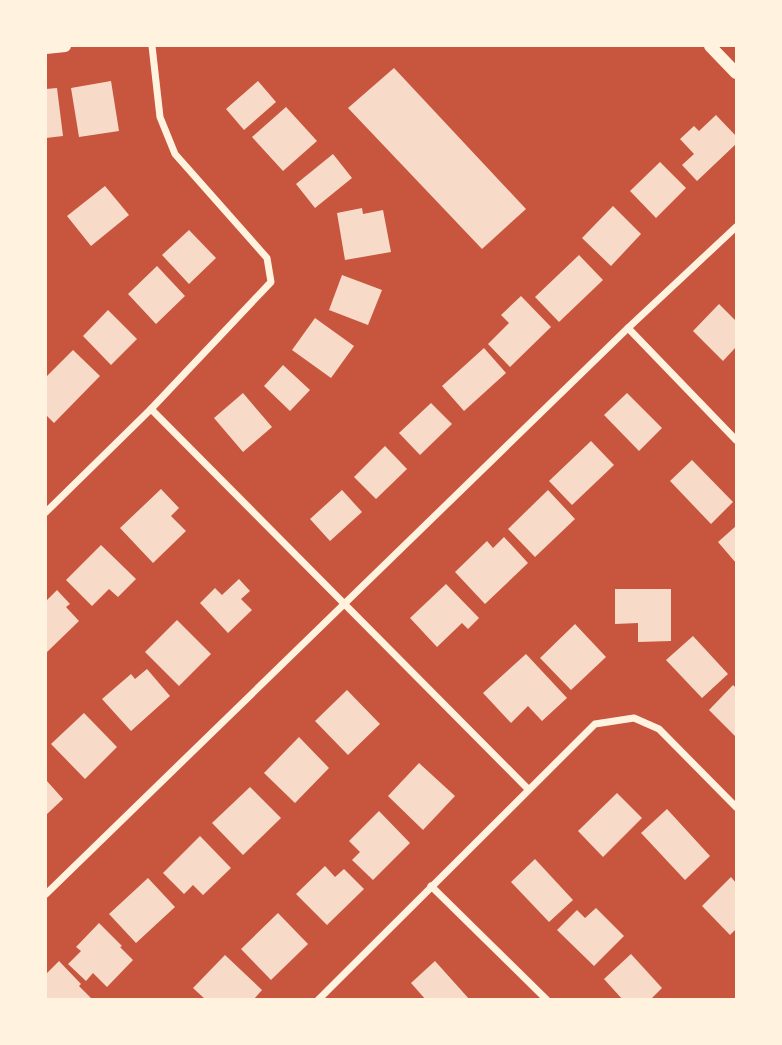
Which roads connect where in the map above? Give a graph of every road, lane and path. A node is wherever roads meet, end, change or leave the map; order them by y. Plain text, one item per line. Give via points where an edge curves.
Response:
1 (65, 46) edge
2 (152, 46) edge
3 (710, 46) edge
4 (46, 48) edge
5 (737, 73) edge
6 (737, 226) edge
7 (628, 328) junction
8 (151, 409) junction
9 (737, 440) edge
10 (46, 512) edge
11 (344, 603) junction
12 (528, 789) junction
13 (737, 807) edge
14 (431, 886) junction
15 (46, 894) edge
16 (318, 999) edge
17 (547, 999) edge

1 - 4 street
2 - 8 street via 160,117 175,154 267,258 271,282
3 - 5 street
6 - 7 street
7 - 9 street
7 - 11 street
8 - 10 street
8 - 11 street
11 - 12 street
11 - 15 street
12 - 13 street via 594,724 634,718 659,729
12 - 14 street
14 - 16 street
14 - 17 street

